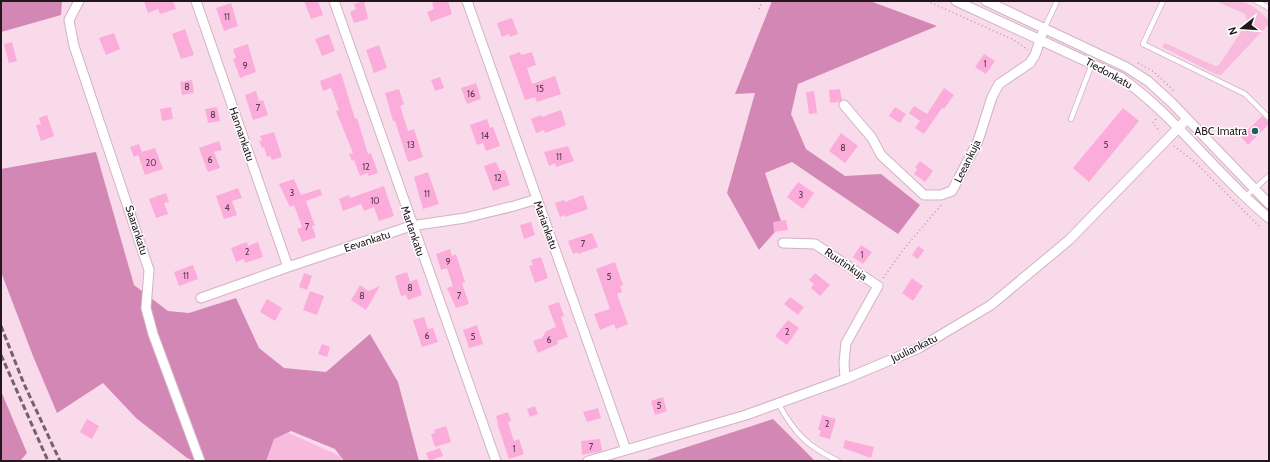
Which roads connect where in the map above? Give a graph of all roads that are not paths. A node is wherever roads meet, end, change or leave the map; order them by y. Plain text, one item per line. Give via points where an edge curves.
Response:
1 (79, 1) edge
2 (196, 1) edge
3 (334, 1) edge
4 (467, 1) edge
5 (956, 1) edge
6 (986, 1) edge
7 (1057, 1) edge
8 (1163, 1) edge
9 (1256, 1) edge
10 (1269, 8) edge
11 (1045, 27) junction
12 (1041, 39) junction
13 (1092, 63) junction
14 (844, 105) dead end
15 (1269, 118) edge
16 (1071, 119) dead end
17 (1187, 119) junction
18 (1178, 129) junction
19 (1269, 176) edge
20 (1254, 189) junction
21 (1245, 198) junction
22 (536, 199) junction
23 (1269, 204) edge
24 (1269, 218) edge
25 (411, 226) junction
26 (784, 243) dead end
27 (288, 267) junction
28 (201, 298) dead end
29 (845, 379) junction
30 (778, 403) junction
31 (626, 450) junction
32 (200, 461) edge
33 (496, 461) edge
34 (588, 461) edge
35 (838, 461) edge

1 - 32 street, Saarankatu via 69,20 74,46 149,270 146,308 153,334
2 - 27 street, Hannankatu
3 - 25 street, Martankatu
4 - 22 street, Mariankatu
5 - 12 street, Tiedonkatu
6 - 11 street, Tiedonkatu
7 - 11 lane
8 - 15 lane via 1142,44 1245,94
9 - 10 lane
11 - 12 street, Leeankuja
11 - 17 street, Tiedonkatu via 1126,67 1148,81
12 - 13 street, Tiedonkatu
12 - 14 street, Leeankuja via 1030,63 999,84 992,97 978,141 952,191 941,195 924,195 881,155 872,138
13 - 16 lane
13 - 18 street, Tiedonkatu via 1120,77 1143,93
17 - 18 street, Juuliankatu
17 - 20 street, Tiedonkatu
18 - 21 street, Tiedonkatu
18 - 29 street, Juuliankatu via 1070,240 991,305 919,348
19 - 20 lane
20 - 21 lane
20 - 23 street, Tiedonkatu
21 - 24 street, Tiedonkatu
22 - 25 street, Eevankatu via 465,218
22 - 31 street, Mariankatu
25 - 27 street, Eevankatu
25 - 33 street, Martankatu
26 - 29 street, Ruutinkuja via 815,244 878,286 846,343
27 - 28 street, Eevankatu
29 - 30 street, Juuliankatu
30 - 31 street, Juuliankatu via 746,415
30 - 35 lane via 790,426 807,444
31 - 34 street, Juuliankatu

